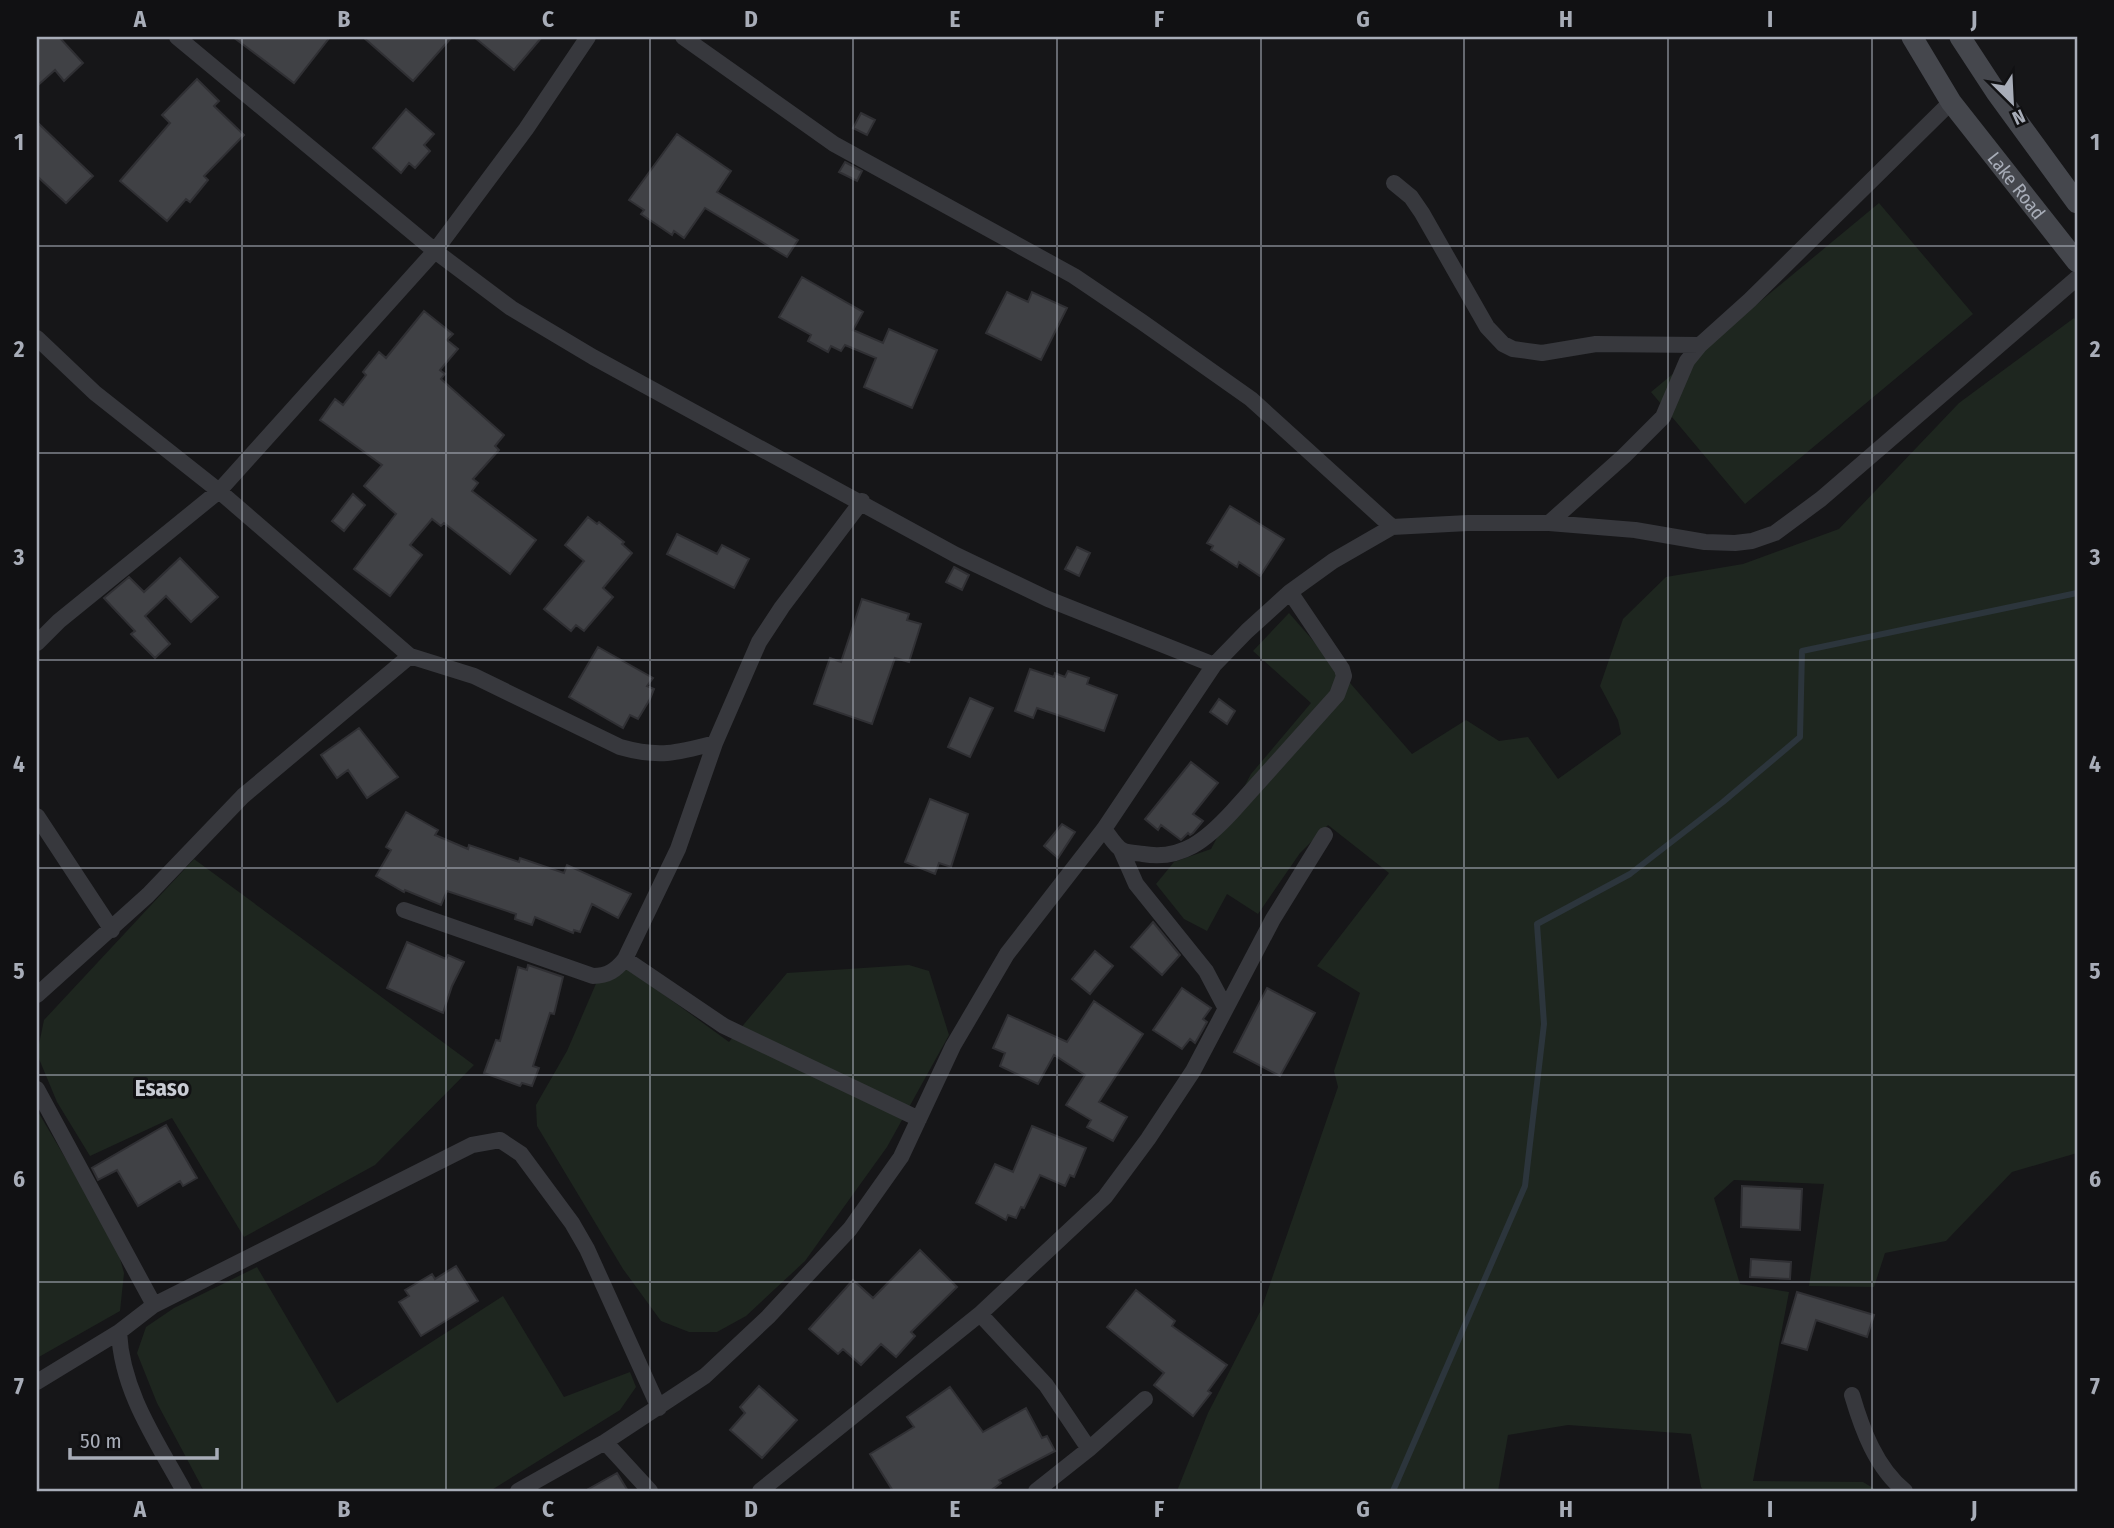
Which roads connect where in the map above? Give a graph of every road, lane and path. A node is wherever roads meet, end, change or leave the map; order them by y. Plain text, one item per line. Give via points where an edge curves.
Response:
1 (177, 37) edge
2 (587, 37) edge
3 (683, 37) edge
4 (1912, 37) edge
5 (1960, 37) edge
6 (1951, 102) junction
7 (1394, 183) dead end
8 (2077, 203) edge
9 (435, 251) junction
10 (2077, 262) edge
11 (2077, 278) edge
12 (37, 338) edge
13 (1700, 345) junction
14 (219, 491) junction
15 (862, 501) junction
16 (1549, 523) junction
17 (1392, 527) junction
18 (1290, 592) junction
19 (37, 643) edge
20 (411, 656) junction
21 (1214, 665) junction
22 (715, 743) junction
23 (37, 816) edge
24 (1104, 829) junction
25 (1325, 835) dead end
26 (1121, 850) junction
27 (404, 911) dead end
28 (112, 930) junction
29 (625, 959) junction
30 (37, 995) edge
31 (1225, 1007) junction
32 (37, 1089) edge
33 (919, 1119) junction
34 (154, 1305) junction
35 (980, 1314) junction
36 (119, 1332) junction
37 (37, 1382) edge
38 (1852, 1395) dead end
39 (1145, 1399) dead end
40 (659, 1408) junction
41 (605, 1442) junction
42 (1089, 1449) junction
43 (184, 1491) edge
44 (518, 1491) edge
45 (649, 1491) edge
46 (760, 1491) edge
47 (1036, 1491) edge
48 (1905, 1491) edge

1 - 9 street
2 - 9 street via 526,129
3 - 17 street via 834,144 1074,276 1142,322 1251,399
4 - 6 main road, Lake Road
5 - 8 main road, Lake Road
6 - 10 main road, Lake Road
6 - 13 street
7 - 13 street via 1422,213 1487,327 1503,344 1542,353 1596,344
9 - 14 street
9 - 15 street via 511,308 593,357
11 - 16 street via 1821,499 1775,533 1744,542 1705,542
12 - 14 street via 95,393
13 - 16 street via 1687,361 1663,417
14 - 19 street
14 - 20 street
15 - 21 street via 956,555 1048,599
15 - 22 street via 759,642
16 - 17 street
17 - 18 street
18 - 21 street
18 - 26 street via 1342,668 1337,695 1232,812 1195,846 1174,855
20 - 22 street via 474,676 620,747 644,754 675,754
20 - 28 street via 243,796
21 - 24 street
22 - 29 street via 678,849
23 - 28 street
24 - 26 street
24 - 33 street via 1007,954 953,1046
25 - 31 street
26 - 31 street via 1136,884 1206,971
27 - 29 street via 593,976 611,972
28 - 30 street
29 - 33 street via 724,1026
31 - 35 street via 1193,1071 1105,1197
32 - 34 street
33 - 40 street via 901,1157 850,1229 742,1344
34 - 36 street
34 - 40 street via 472,1145 500,1140 521,1154 577,1231
35 - 42 street via 1046,1385
35 - 46 street
36 - 37 street
36 - 43 street via 126,1379
38 - 48 street via 1884,1470
39 - 42 street
40 - 41 street
41 - 44 street
41 - 45 street
42 - 47 street

